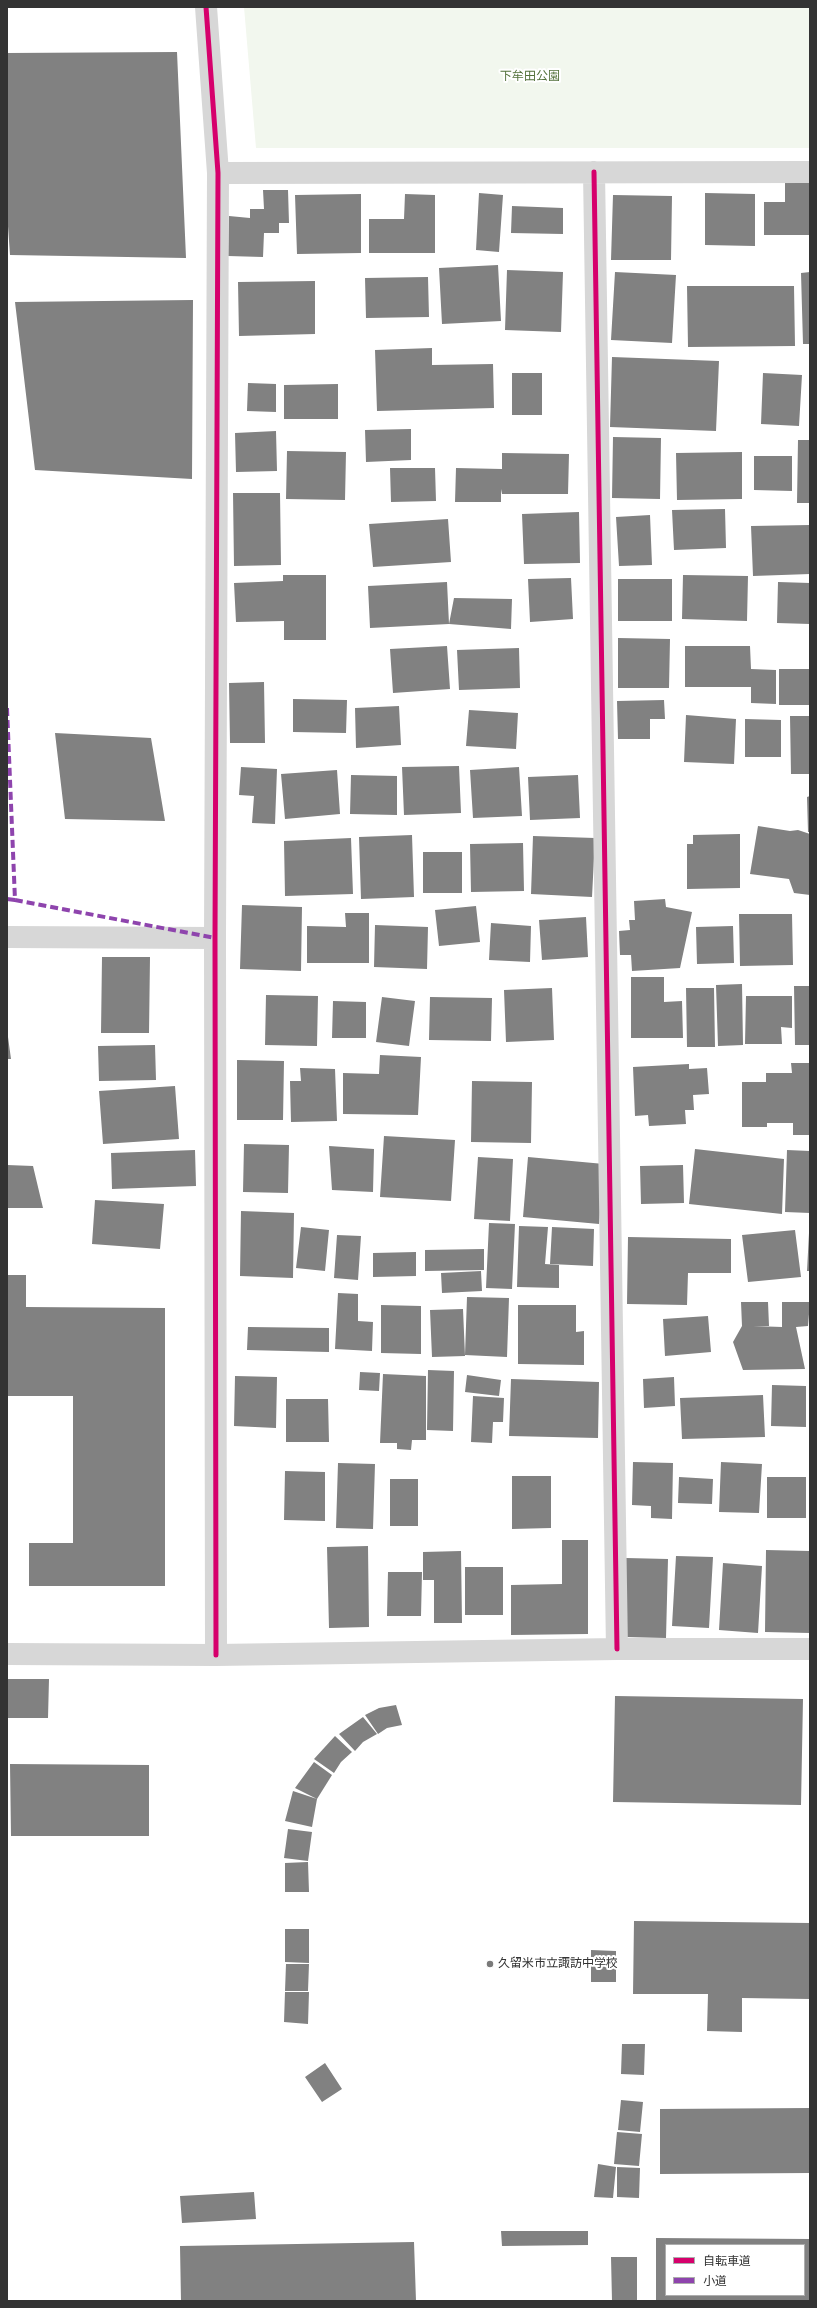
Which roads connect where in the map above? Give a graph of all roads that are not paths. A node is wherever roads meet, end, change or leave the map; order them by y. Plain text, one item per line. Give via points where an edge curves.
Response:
1 (206, 7) edge
2 (594, 172) junction
3 (810, 172) edge
4 (218, 173) junction
5 (7, 937) edge
6 (215, 938) junction
7 (617, 1649) junction
8 (810, 1649) edge
9 (7, 1654) edge
10 (216, 1655) junction

1 - 4 street
2 - 3 street
2 - 4 street
2 - 7 street
4 - 6 street
5 - 6 street
6 - 10 street
7 - 8 street
7 - 10 street
9 - 10 street

